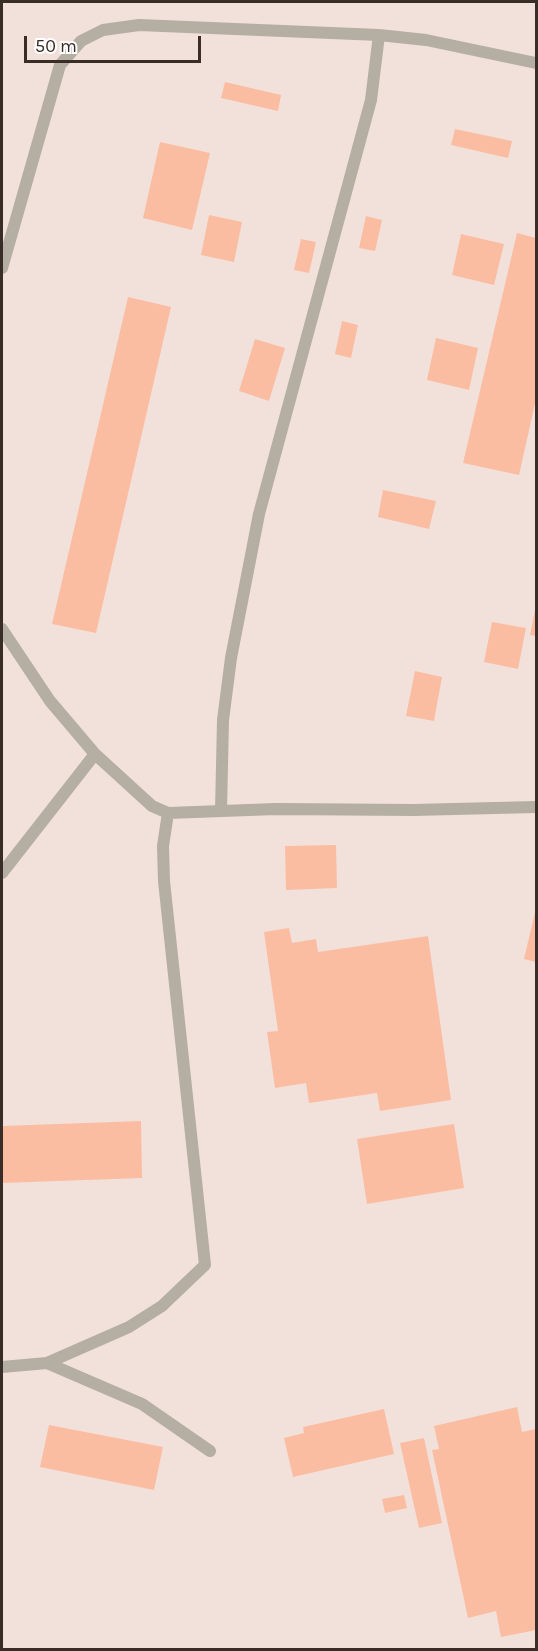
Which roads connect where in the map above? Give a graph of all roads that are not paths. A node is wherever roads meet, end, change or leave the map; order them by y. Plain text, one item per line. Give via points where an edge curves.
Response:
1 (379, 35) junction
2 (537, 63) edge
3 (2, 268) edge
4 (2, 629) edge
5 (95, 754) junction
6 (537, 807) edge
7 (221, 811) junction
8 (168, 813) junction
9 (2, 873) edge
10 (47, 1363) junction
11 (2, 1367) edge
12 (210, 1451) dead end

1 - 2 lane via 426,40
1 - 3 lane via 140,25 103,30 81,41 66,56 58,73
1 - 7 lane via 371,100 257,525 226,689
4 - 5 lane via 50,701
5 - 8 lane via 152,806
5 - 9 lane
6 - 7 lane
7 - 8 lane
8 - 10 lane via 163,846 164,881 205,1265 162,1306 129,1327
10 - 11 lane
10 - 12 lane via 142,1404

